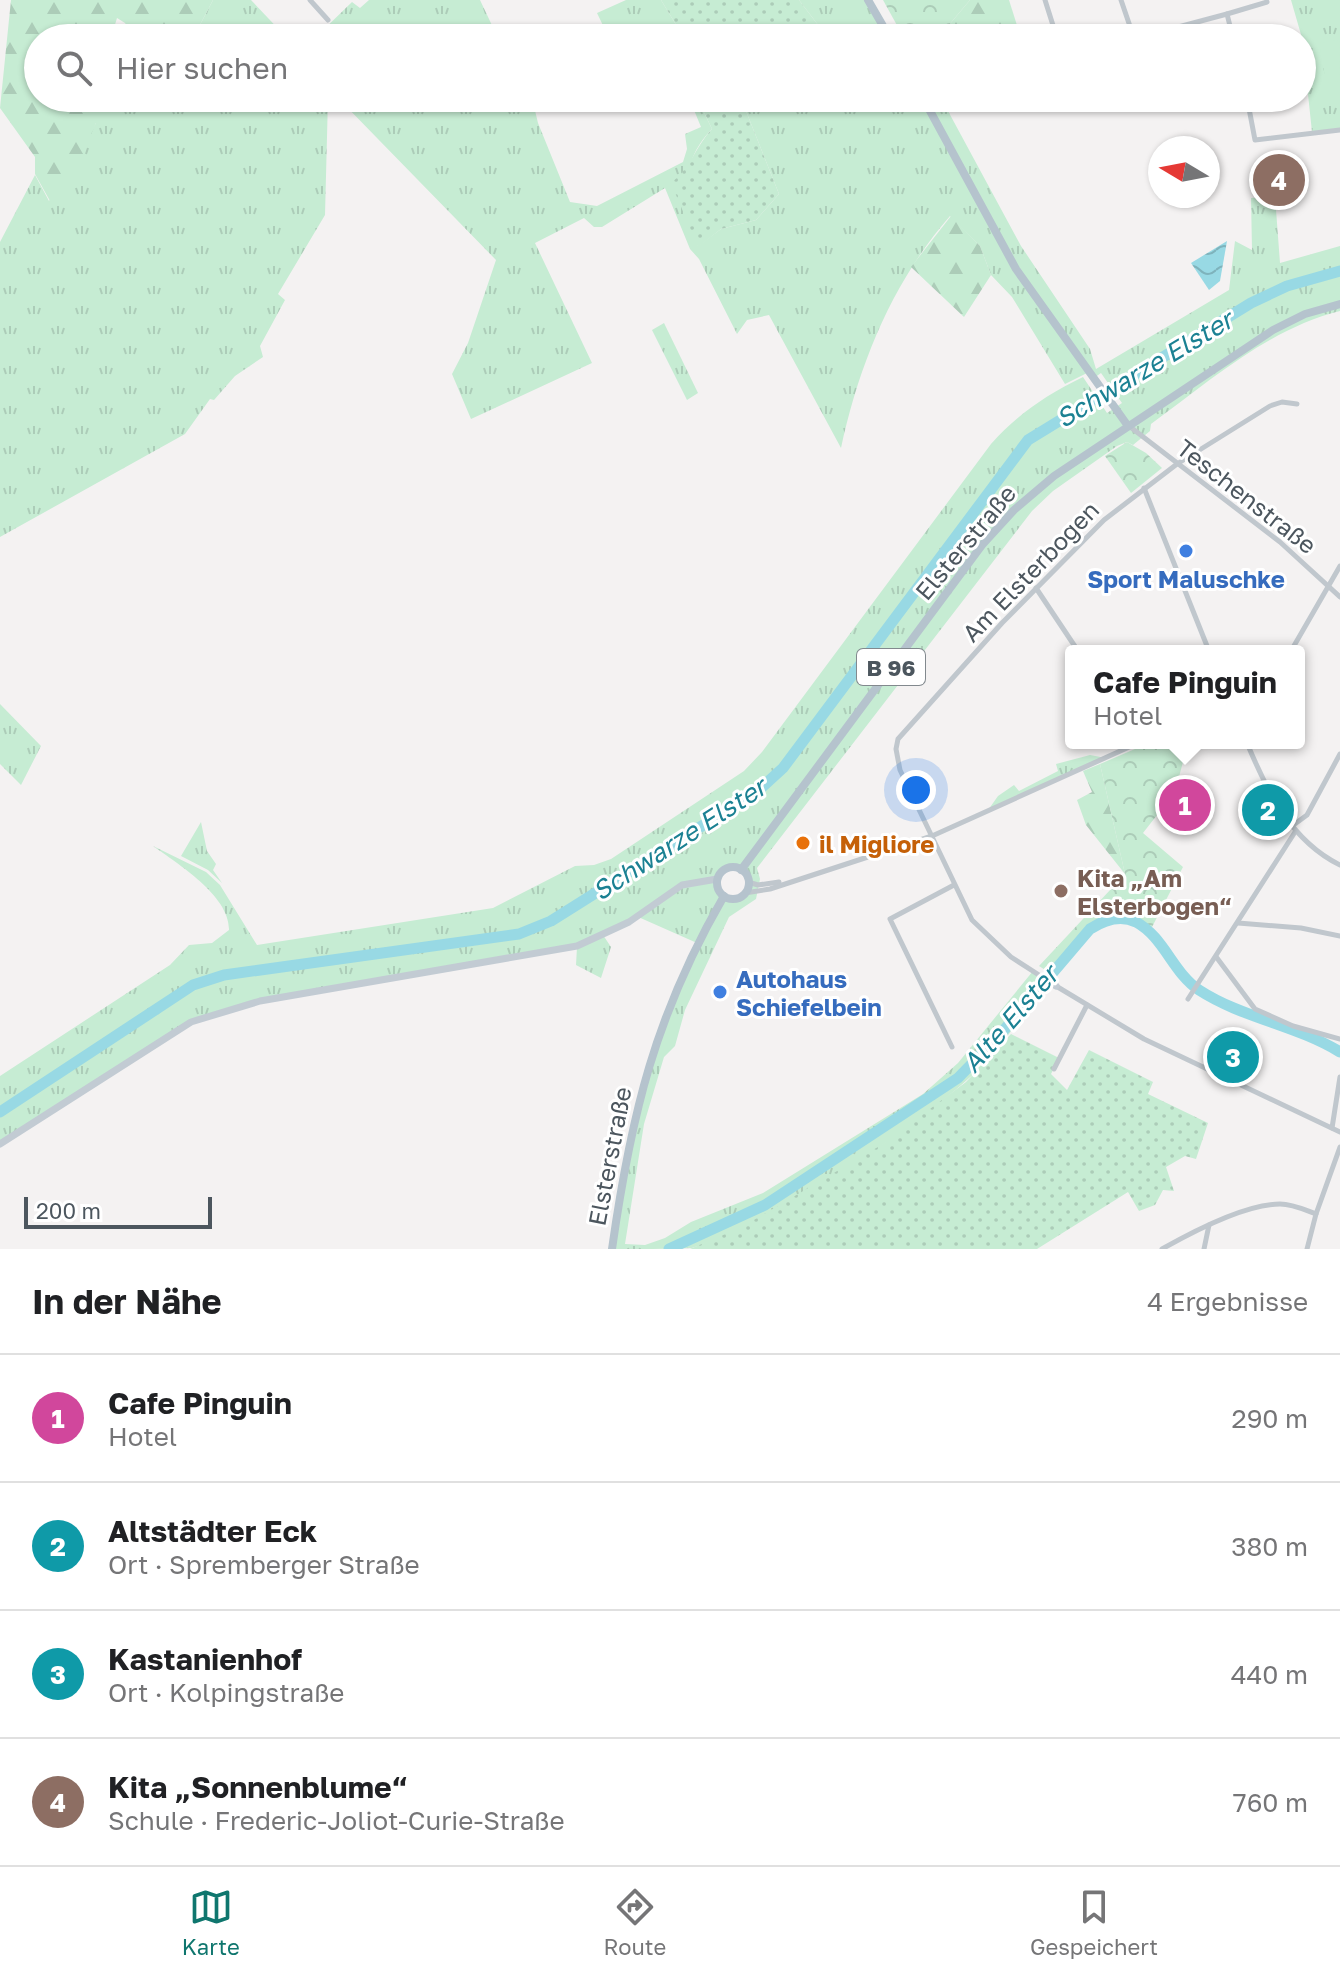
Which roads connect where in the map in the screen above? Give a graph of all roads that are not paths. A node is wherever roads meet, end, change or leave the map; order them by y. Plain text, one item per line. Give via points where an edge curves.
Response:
1 (310, 0) edge
2 (868, 0) edge
3 (1045, 0) edge
4 (1121, 0) edge
5 (1267, 2) dead end
6 (1227, 14) junction
7 (328, 20) dead end
8 (882, 24) edge
9 (1053, 24) edge
10 (1130, 24) edge
11 (1189, 24) edge
12 (1230, 24) edge
13 (931, 112) edge
14 (1250, 112) edge
15 (1340, 130) edge
16 (1340, 304) edge
17 (1297, 404) dead end
18 (1128, 426) junction
19 (1177, 464) junction
20 (1144, 488) junction
21 (1340, 566) edge
22 (1330, 586) junction
23 (1036, 588) junction
24 (1340, 597) edge
25 (1074, 645) edge
26 (1207, 645) edge
27 (1295, 645) edge
28 (1119, 749) edge
29 (1250, 749) edge
30 (1340, 754) edge
31 (1294, 829) junction
32 (932, 836) junction
33 (1340, 865) edge
34 (741, 870) junction
35 (717, 879) junction
36 (788, 881) junction
37 (748, 882) junction
38 (954, 885) junction
39 (745, 893) junction
40 (724, 896) junction
41 (1238, 923) junction
42 (1340, 936) edge
43 (1217, 958) junction
44 (1188, 999) dead end
45 (1087, 1005) junction
46 (1340, 1039) edge
47 (952, 1047) dead end
48 (1054, 1069) dead end
49 (1340, 1077) edge
50 (1339, 1112) edge
51 (1332, 1128) junction
52 (1340, 1132) edge
53 (0, 1144) edge
54 (1340, 1147) edge
55 (1316, 1214) junction
56 (1209, 1225) junction
57 (612, 1249) edge
58 (1162, 1249) edge
59 (1204, 1249) edge
60 (1307, 1249) edge

1 - 7 street
2 - 8 main road
3 - 9 street
4 - 10 street
5 - 6 street
6 - 11 street
6 - 12 street
13 - 18 main road via 1016,269
14 - 15 street via 1255,140
16 - 18 main road, Elsterstraße via 1273,330
17 - 19 street, Am Elsterbogen via 1270,406
18 - 19 street, Teschenstraße
18 - 34 main road, Elsterstraße / B 96 via 1035,491 998,527
19 - 20 street, Am Elsterbogen
19 - 22 street, Teschenstraße
20 - 23 street, Am Elsterbogen
20 - 26 street
21 - 22 street
22 - 24 street, Teschenstraße
22 - 27 street
23 - 25 street
23 - 32 street, Am Elsterbogen via 898,739 898,763
28 - 32 street
29 - 31 street
30 - 31 street
31 - 33 street
31 - 41 street
32 - 36 street
32 - 38 street, Am Elsterbogen
34 - 35 main road via 729,868
34 - 37 main road
35 - 40 main road
35 - 53 main road via 682,885 629,922 577,946 260,1001 191,1022
36 - 37 street
36 - 39 street
37 - 39 main road
38 - 45 street, Am Elsterbogen via 972,920 990,940
38 - 47 street via 890,919
39 - 40 main road via 732,899
40 - 57 main road, Elsterstraße via 687,963 640,1088
41 - 42 street
41 - 43 street
43 - 44 street
43 - 46 street via 1255,1009
45 - 48 street
45 - 51 street, Am Elsterbogen via 1162,1048
49 - 50 street
50 - 51 street
51 - 52 street, Am Elsterbogen
54 - 55 street
55 - 56 street via 1273,1205
55 - 60 street
56 - 58 street
56 - 59 street

